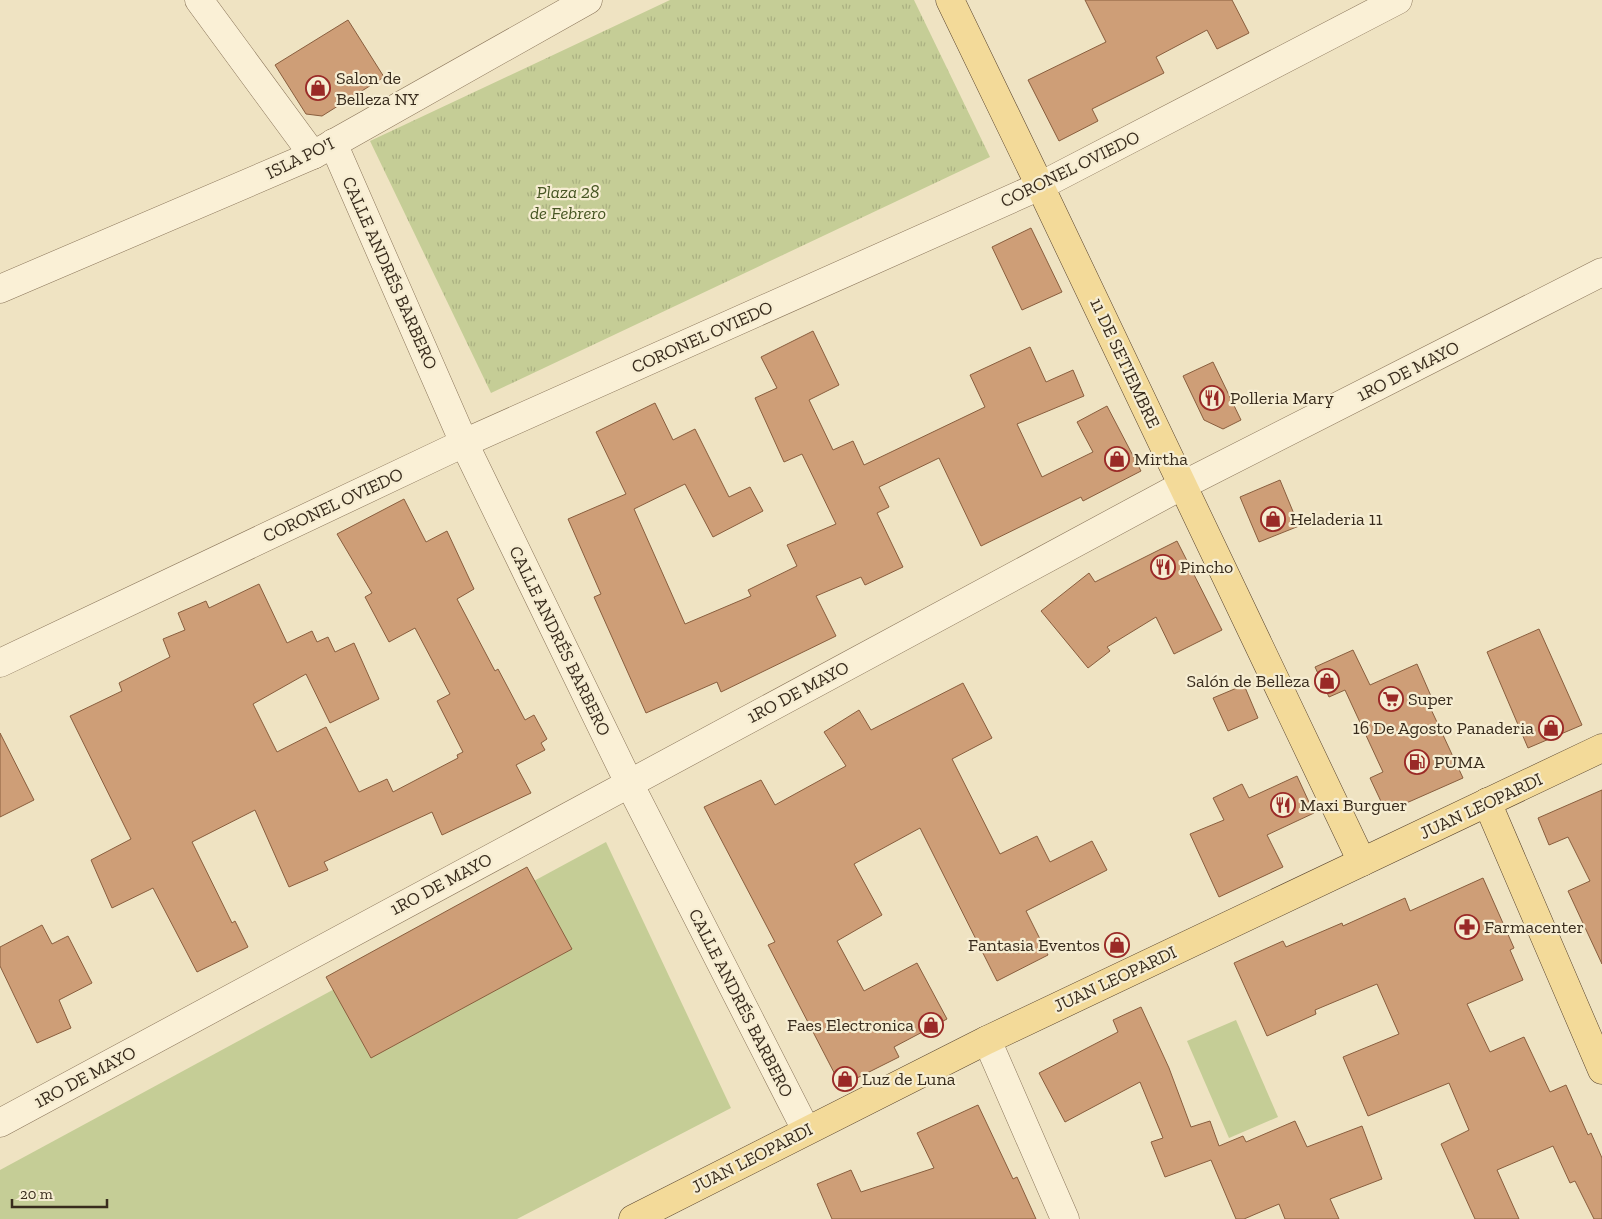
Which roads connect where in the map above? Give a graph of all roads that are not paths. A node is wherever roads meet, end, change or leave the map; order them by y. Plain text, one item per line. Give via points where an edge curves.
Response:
1 (199, 0) edge
2 (588, 0) edge
3 (950, 0) edge
4 (1398, 0) edge
5 (323, 149) junction
6 (1040, 186) junction
7 (1602, 272) edge
8 (0, 290) edge
9 (464, 443) junction
10 (1183, 485) junction
11 (0, 663) edge
12 (1602, 748) edge
13 (629, 783) junction
14 (1487, 802) junction
15 (1362, 862) junction
16 (988, 1040) junction
17 (1602, 1070) edge
18 (0, 1124) edge
19 (806, 1130) junction
20 (633, 1219) edge
21 (1065, 1219) edge

1 - 5 street, CALLE ANDRÉS BARBERO
2 - 5 street, ISLA PO'I
3 - 6 main road, 11 DE SETIEMBRE
4 - 6 street, CORONEL OVIEDO
5 - 8 street, ISLA PO'I
5 - 9 street, CALLE ANDRÉS BARBERO
6 - 9 street, CORONEL OVIEDO
6 - 10 main road, 11 DE SETIEMBRE
7 - 10 street, 1RO DE MAYO
9 - 11 street, CORONEL OVIEDO
9 - 13 street, CALLE ANDRÉS BARBERO
10 - 13 street, 1RO DE MAYO
10 - 15 main road, 11 DE SETIEMBRE
12 - 14 main road, JUAN LEOPARDI
13 - 18 street, 1RO DE MAYO
13 - 19 street, CALLE ANDRÉS BARBERO
14 - 15 main road, JUAN LEOPARDI
14 - 17 main road
15 - 16 main road, JUAN LEOPARDI
16 - 19 main road, JUAN LEOPARDI
16 - 21 street
19 - 20 main road, JUAN LEOPARDI

